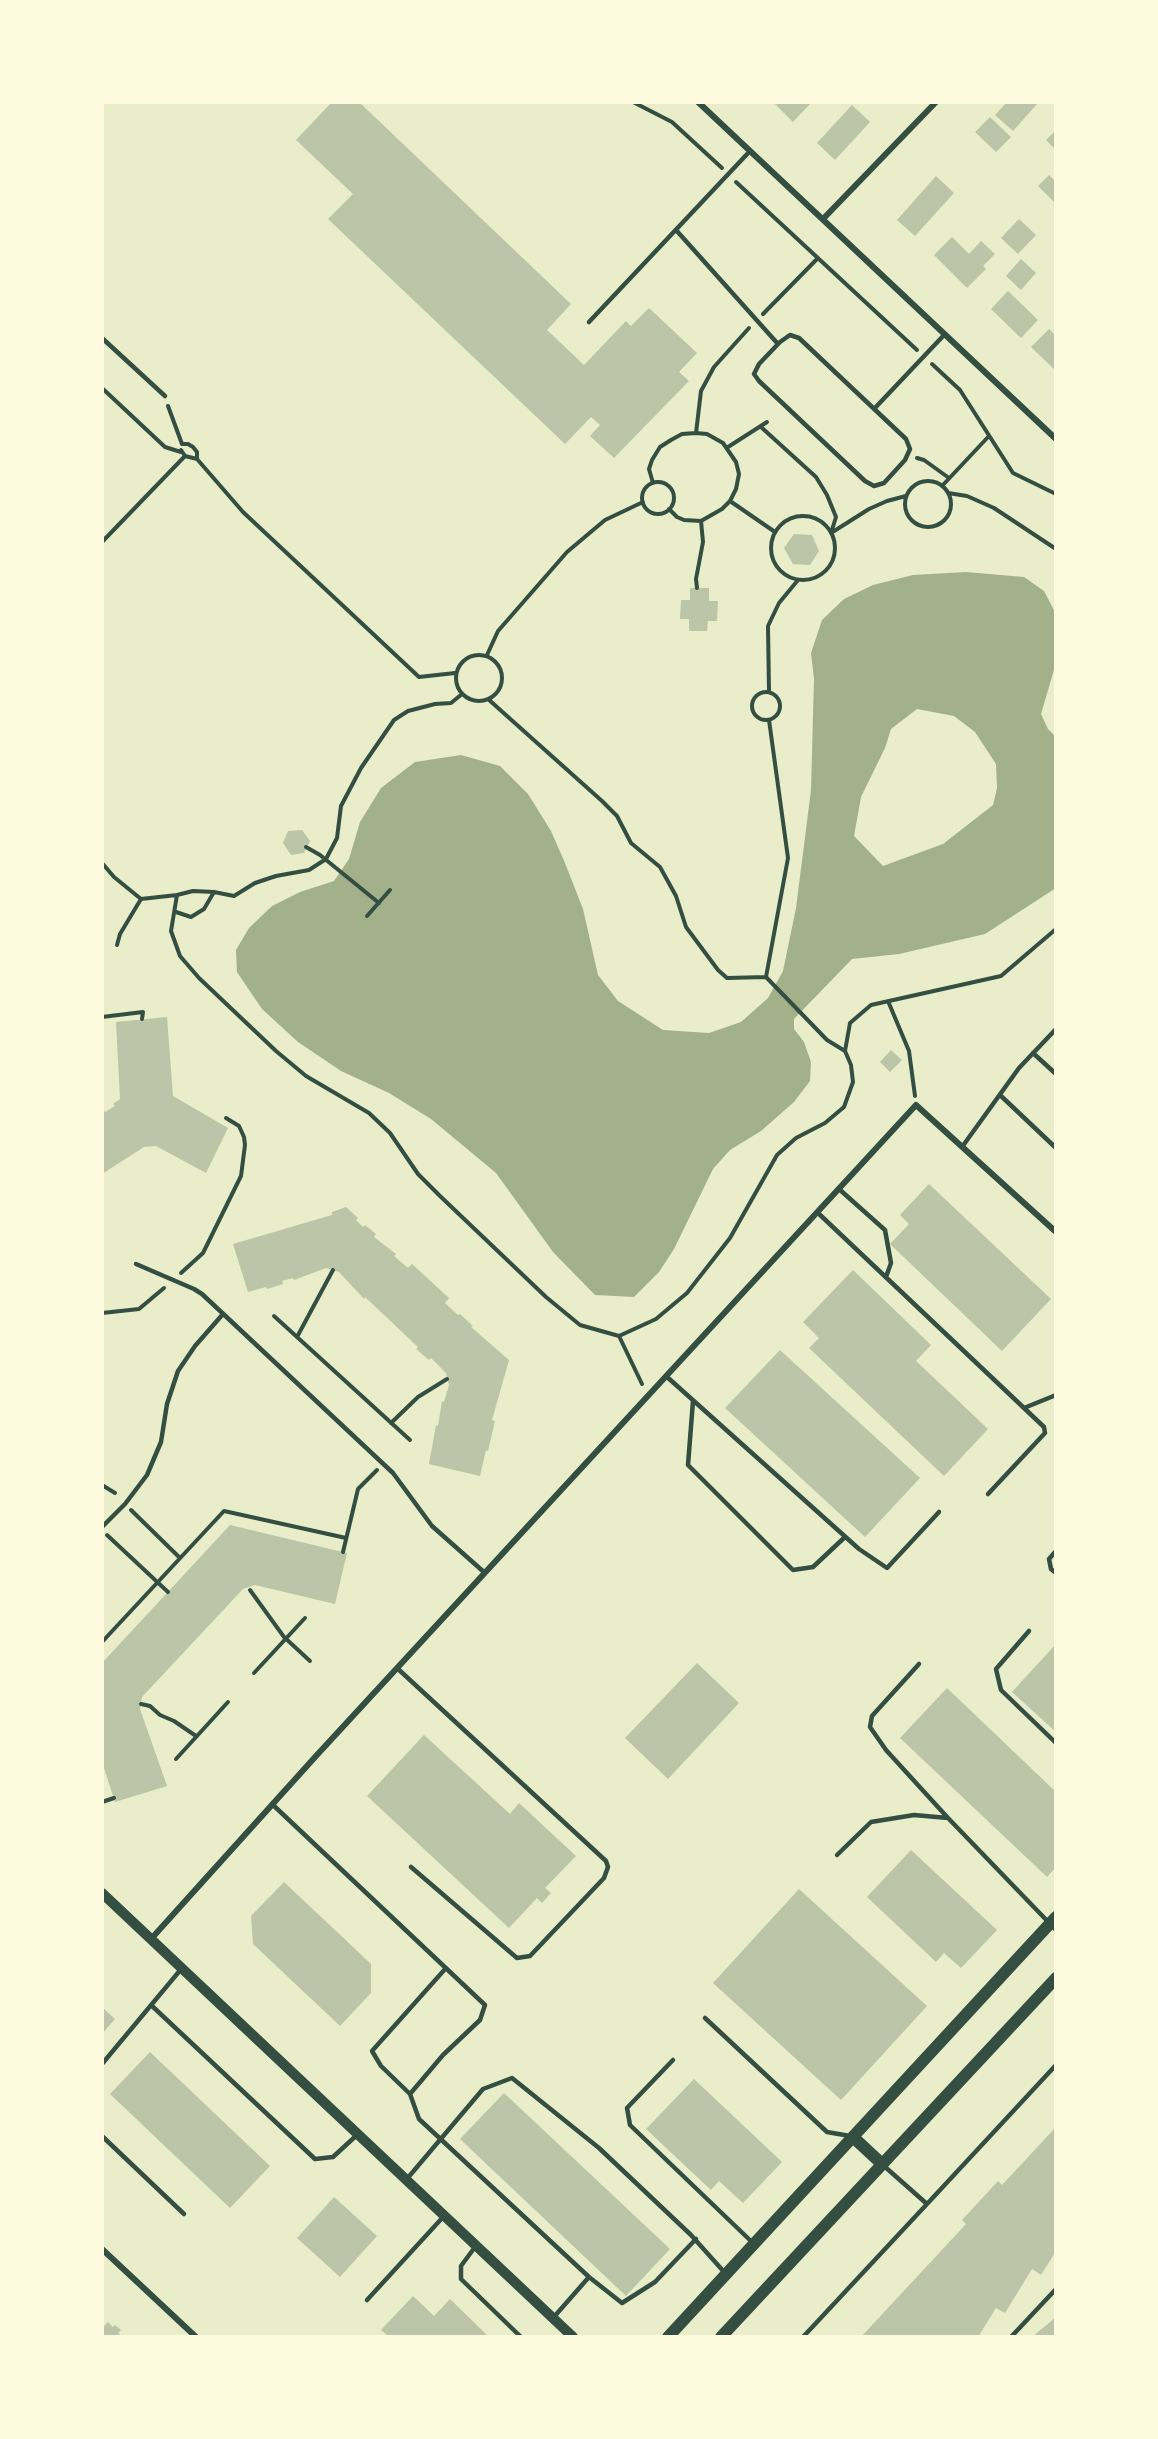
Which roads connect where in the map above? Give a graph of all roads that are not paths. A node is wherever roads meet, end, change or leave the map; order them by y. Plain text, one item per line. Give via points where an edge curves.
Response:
1 (698, 102) edge
2 (936, 102) edge
3 (750, 151) junction
4 (823, 219) junction
5 (676, 230) junction
6 (589, 322) dead end
7 (945, 334) junction
8 (102, 338) edge
9 (778, 344) junction
10 (165, 396) road end
11 (873, 409) junction
12 (1056, 439) edge
13 (1056, 1029) edge
14 (1033, 1053) junction
15 (1056, 1074) edge
16 (1000, 1095) junction
17 (962, 1148) junction
18 (1056, 1148) edge
19 (839, 1189) junction
20 (817, 1212) junction
21 (1056, 1232) edge
22 (136, 1264) dead end
23 (886, 1277) junction
24 (223, 1314) junction
25 (666, 1376) junction
26 (1056, 1395) edge
27 (693, 1401) junction
28 (1024, 1408) junction
29 (988, 1494) dead end
30 (939, 1512) dead end
31 (102, 1528) edge
32 (845, 1536) junction
33 (1056, 1551) edge
34 (1056, 1573) edge
35 (485, 1574) junction
36 (1029, 1631) dead end
37 (920, 1664) dead end
38 (397, 1668) junction
39 (1056, 1743) edge
40 (272, 1804) junction
41 (948, 1818) junction
42 (837, 1855) dead end
43 (411, 1867) dead end
44 (102, 1893) edge
45 (1054, 1923) edge
46 (151, 1939) junction
47 (182, 1968) junction
48 (446, 1968) junction
49 (1056, 1978) edge
50 (151, 2005) junction
51 (705, 2018) dead end
52 (673, 2060) dead end
53 (102, 2064) edge
54 (1056, 2065) edge
55 (410, 2094) junction
56 (358, 2134) junction
57 (102, 2136) edge
58 (853, 2137) junction
59 (440, 2138) junction
60 (882, 2164) junction
61 (406, 2180) junction
62 (927, 2204) junction
63 (184, 2214) dead end
64 (444, 2216) junction
65 (696, 2239) junction
66 (754, 2244) junction
67 (476, 2246) junction
68 (102, 2249) edge
69 (726, 2274) junction
70 (589, 2277) junction
71 (1056, 2289) edge
72 (367, 2300) dead end
73 (553, 2318) junction
74 (196, 2337) edge
75 (521, 2337) edge
76 (573, 2337) edge
77 (668, 2337) edge
78 (721, 2337) edge
79 (803, 2337) edge
80 (1011, 2337) edge

1 - 3 street
2 - 4 street
3 - 4 street
3 - 5 lane
4 - 7 street
5 - 6 lane
5 - 9 lane
7 - 11 lane
7 - 12 street
8 - 10 lane
9 - 11 lane via 790,335 799,338
9 - 11 lane via 754,374 874,486 884,483 910,449 906,439
13 - 14 lane
14 - 15 lane
14 - 16 lane
16 - 17 lane
16 - 18 lane
17 - 19 street via 916,1105
17 - 21 street
19 - 20 street
19 - 23 lane via 885,1230 891,1263
20 - 23 lane
20 - 25 street
22 - 24 lane via 202,1294
23 - 28 lane
24 - 31 lane via 177,1371 155,1459 147,1475
24 - 35 lane via 384,1464 401,1481 432,1526
25 - 27 lane
25 - 35 street
26 - 28 lane
27 - 32 lane
27 - 32 lane via 688,1465 793,1570 813,1568
28 - 29 lane via 1045,1432
30 - 32 lane via 887,1568
33 - 34 lane via 1048,1559
35 - 38 street
36 - 39 lane via 996,1669 1000,1690
37 - 41 lane via 872,1716 870,1727
38 - 40 street
38 - 43 lane via 608,1867 604,1878 530,1956 517,1958
40 - 46 street
40 - 48 lane
41 - 42 lane via 914,1815 871,1822
41 - 45 lane
44 - 46 street
45 - 58 main road
46 - 47 street
47 - 50 lane
47 - 56 street
48 - 55 lane via 372,2051 381,2066
48 - 55 lane via 485,2005 480,2020
49 - 60 main road
50 - 53 lane
50 - 56 lane via 315,2159 333,2157
51 - 58 lane via 827,2132
52 - 66 lane via 627,2108 630,2125
54 - 62 lane
55 - 59 lane via 419,2119
56 - 61 street
57 - 63 lane
58 - 60 main road
58 - 66 main road
59 - 61 lane
59 - 65 lane via 483,2090 512,2078 599,2148
59 - 70 lane
60 - 62 lane
60 - 78 main road
61 - 64 street
62 - 79 lane
64 - 67 street
64 - 72 lane
65 - 69 lane
65 - 70 lane via 655,2282 622,2303
66 - 69 main road
67 - 73 street
67 - 75 lane via 461,2266 461,2279
68 - 74 street
69 - 77 main road
70 - 73 lane
71 - 80 lane
73 - 76 street

